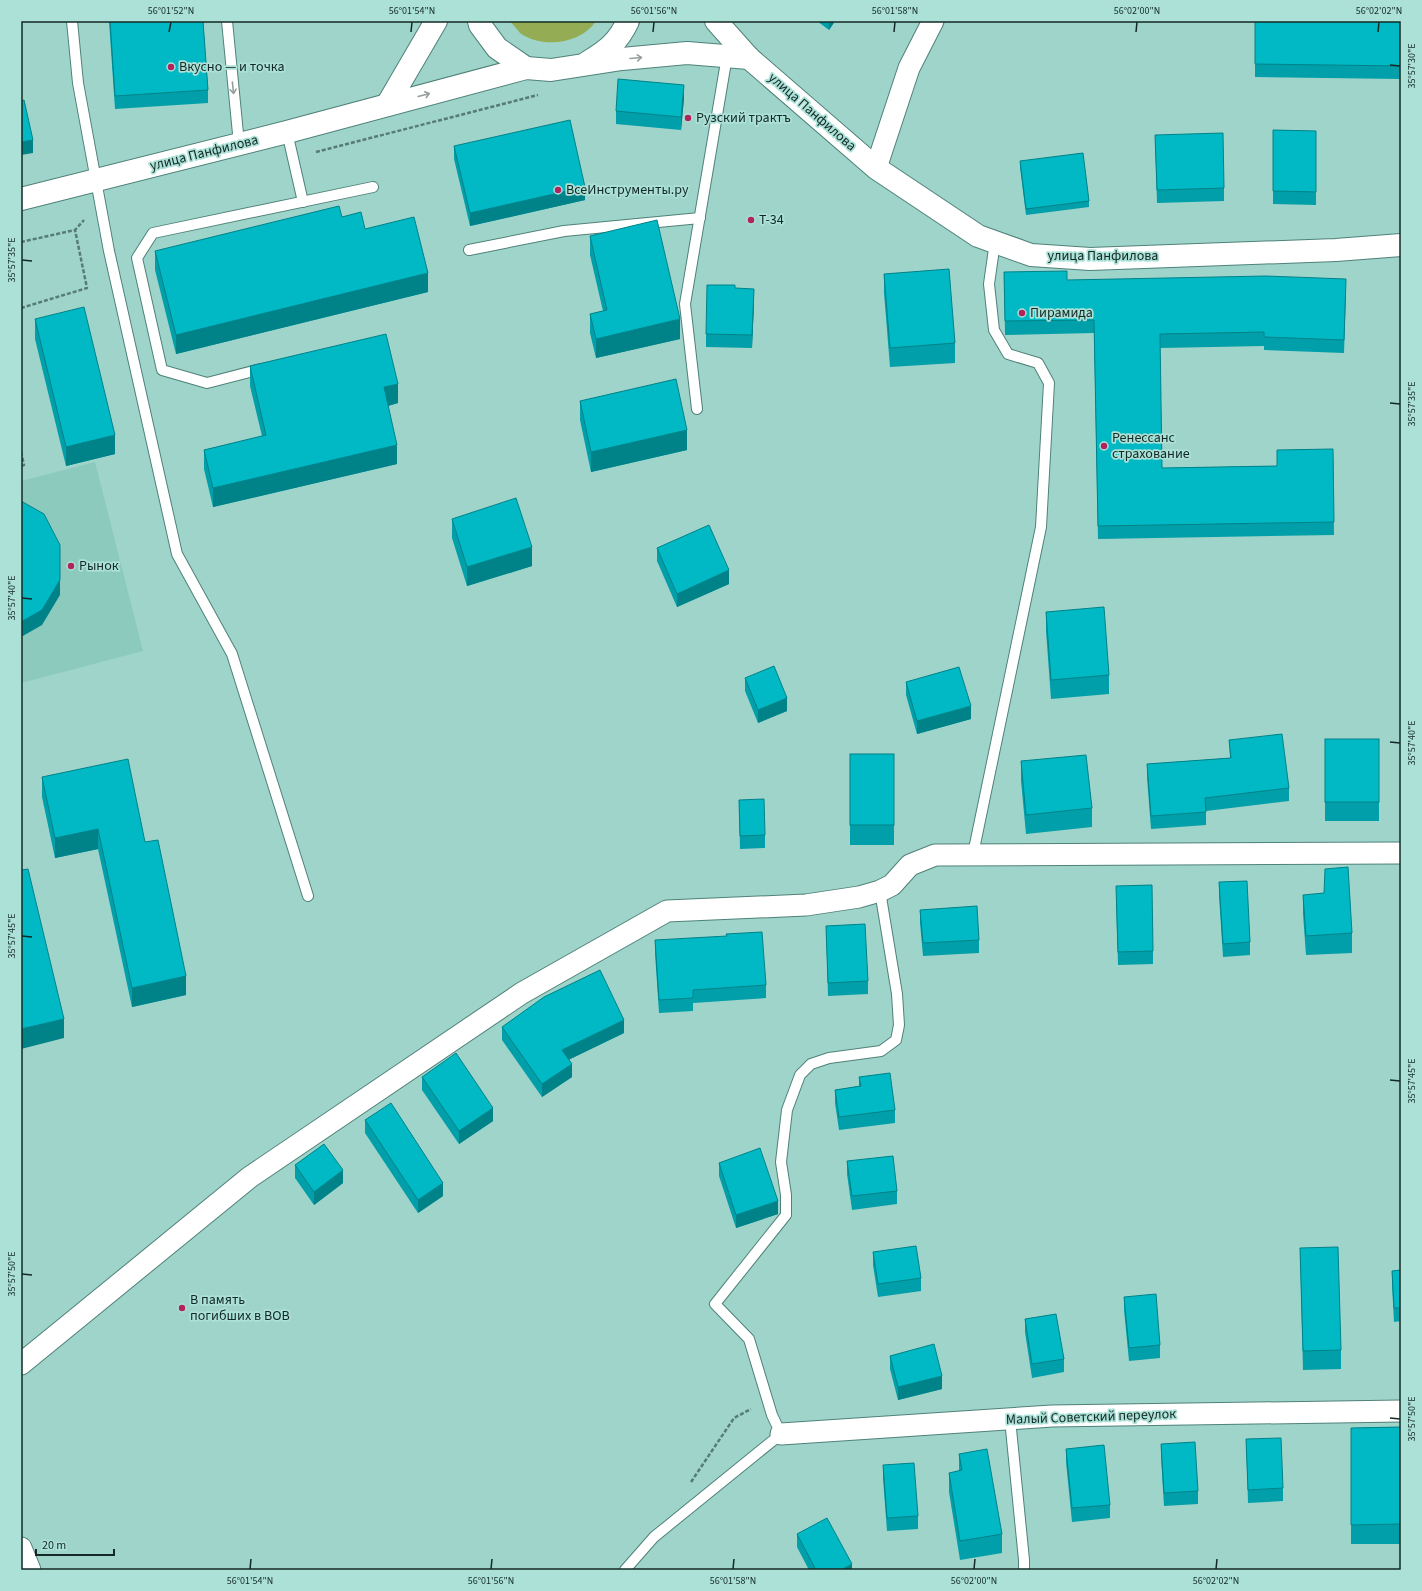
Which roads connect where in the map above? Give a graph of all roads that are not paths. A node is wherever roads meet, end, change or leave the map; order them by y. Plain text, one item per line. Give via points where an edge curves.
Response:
1 (72, 21) edge
2 (227, 21) edge
3 (436, 21) edge
4 (479, 21) edge
5 (628, 21) edge
6 (716, 21) edge
7 (933, 21) edge
8 (727, 56) junction
9 (749, 58) junction
10 (584, 64) junction
11 (526, 68) junction
12 (387, 105) junction
13 (287, 132) junction
14 (239, 144) junction
15 (876, 168) junction
16 (97, 180) junction
17 (373, 187) dead end
18 (21, 199) edge
19 (302, 202) junction
20 (700, 218) junction
21 (995, 242) junction
22 (1401, 245) edge
23 (469, 250) dead end
24 (274, 366) edge
25 (697, 409) dead end
26 (1401, 853) edge
27 (973, 854) junction
28 (880, 891) junction
29 (308, 896) dead end
30 (21, 1364) edge
31 (1401, 1411) edge
32 (1010, 1419) junction
33 (781, 1434) junction
34 (21, 1548) edge
35 (30, 1570) edge
36 (625, 1570) edge
37 (1024, 1570) edge

1 - 16 lane via 78,83
2 -> 14 lane
3 - 12 main road
4 - 11 main road via 497,48
5 - 10 main road, улица Панфилова via 621,35 605,52
6 - 9 main road, улица Панфилова
7 - 15 street via 909,68
8 - 9 main road, улица Панфилова
10 -> 8 main road, улица Панфилова via 687,53
8 - 20 lane
9 - 15 main road, улица Панфилова
10 - 11 main road, улица Панфилова via 551,70
12 -> 11 main road, улица Панфилова
12 - 13 main road, улица Панфилова
13 - 14 main road, улица Панфилова
13 - 19 lane
14 - 16 main road, улица Панфилова
15 - 21 main road, улица Панфилова via 978,236
16 - 18 main road, улица Панфилова
16 - 29 lane via 109,251 177,554 232,654
17 - 19 lane
19 - 24 lane via 153,233 137,258 162,370 207,383
20 - 23 lane via 564,231
20 - 25 lane via 685,304
21 - 22 main road, улица Панфилова via 1031,255 1090,259 1336,250
21 - 27 lane via 989,284 994,330 1008,354 1038,363 1049,383 1041,527
26 - 27 street
27 - 28 street via 935,854 910,865 892,885
28 - 30 street via 806,905 667,911 522,993 250,1177
28 - 33 lane via 897,994 899,1025 896,1040 881,1051 829,1058 811,1064 800,1075 787,1110 781,1162 786,1215 715,1304 749,1339 772,1415
31 - 32 street, Малый Советский переулок via 1052,1416
32 - 33 street, Малый Советский переулок
32 - 37 lane
33 - 36 lane via 654,1537
34 - 35 street

